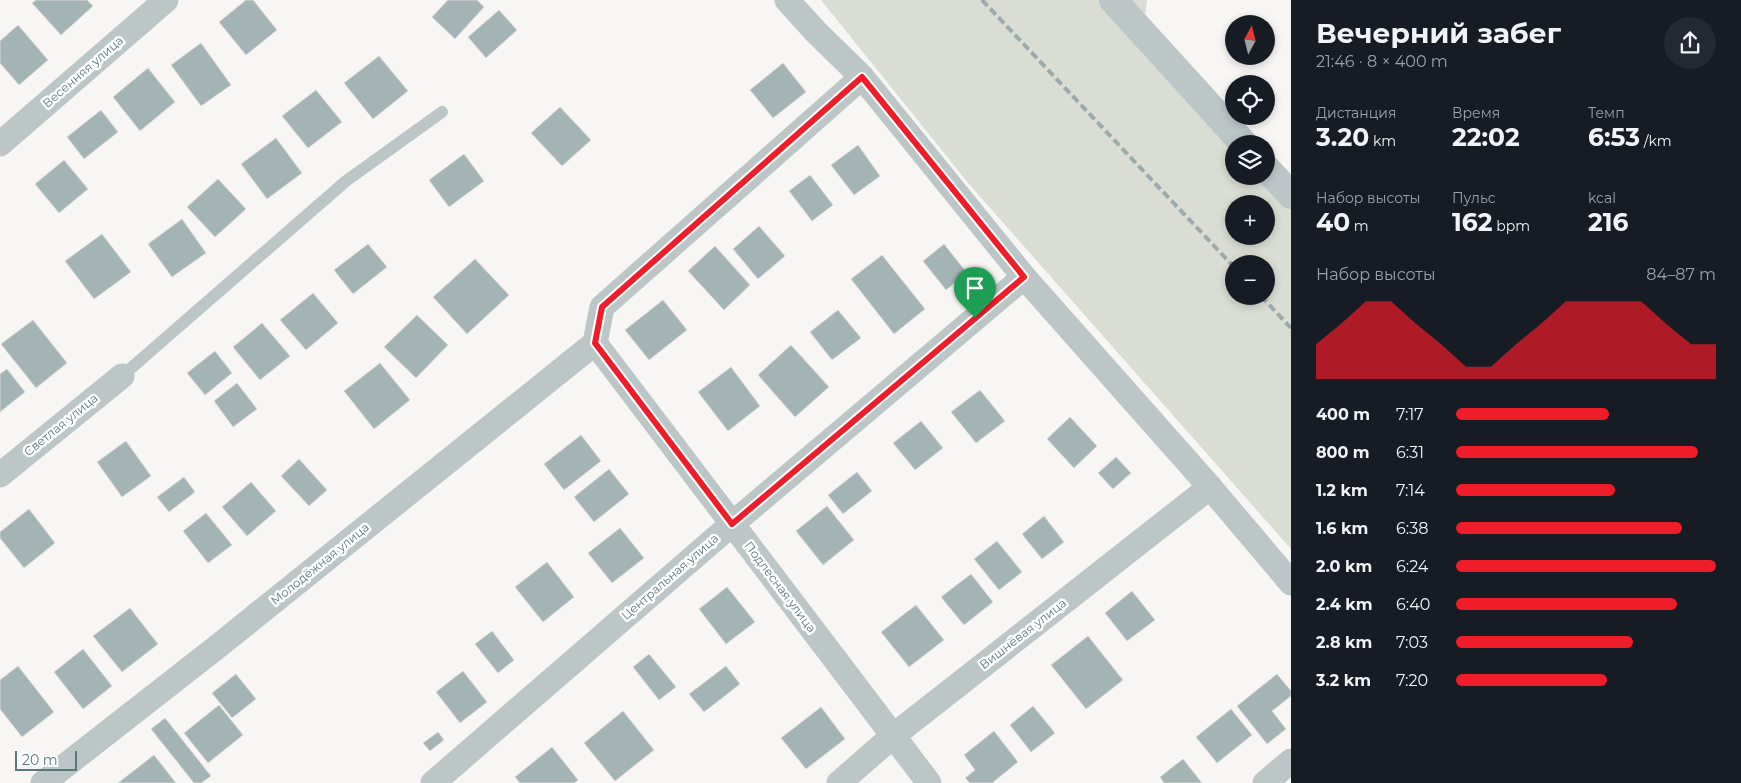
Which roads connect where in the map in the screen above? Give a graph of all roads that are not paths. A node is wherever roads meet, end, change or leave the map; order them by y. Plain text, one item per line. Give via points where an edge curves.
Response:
1 (166, 0) edge
2 (787, 0) edge
3 (1119, 1) edge
4 (862, 77) junction
5 (442, 112) dead end
6 (1236, 135) edge
7 (0, 144) edge
8 (1275, 178) edge
9 (1291, 195) edge
10 (1024, 277) junction
11 (595, 343) junction
12 (122, 376) joint
13 (0, 475) edge
14 (1210, 487) junction
15 (732, 524) junction
16 (1291, 583) edge
17 (892, 736) junction
18 (1291, 761) edge
19 (43, 783) edge
20 (434, 783) edge
21 (839, 783) edge
22 (929, 783) edge
23 (1265, 783) edge

1 - 7 street, Весенняя улица
2 - 4 street
3 - 6 street
4 - 10 street
4 - 11 street via 602,307
5 - 12 lane via 346,181
8 - 9 street
10 - 14 street
10 - 15 street, Центральная улица
11 - 15 street, Подлесная улица
11 - 19 street, Молодёжная улица
12 - 13 street, Светлая улица
14 - 16 street
14 - 17 street, Вишнёвая улица
15 - 17 street, Подлесная улица
15 - 20 street, Центральная улица
17 - 21 street, Вишнёвая улица
17 - 22 street, Подлесная улица
18 - 23 street

